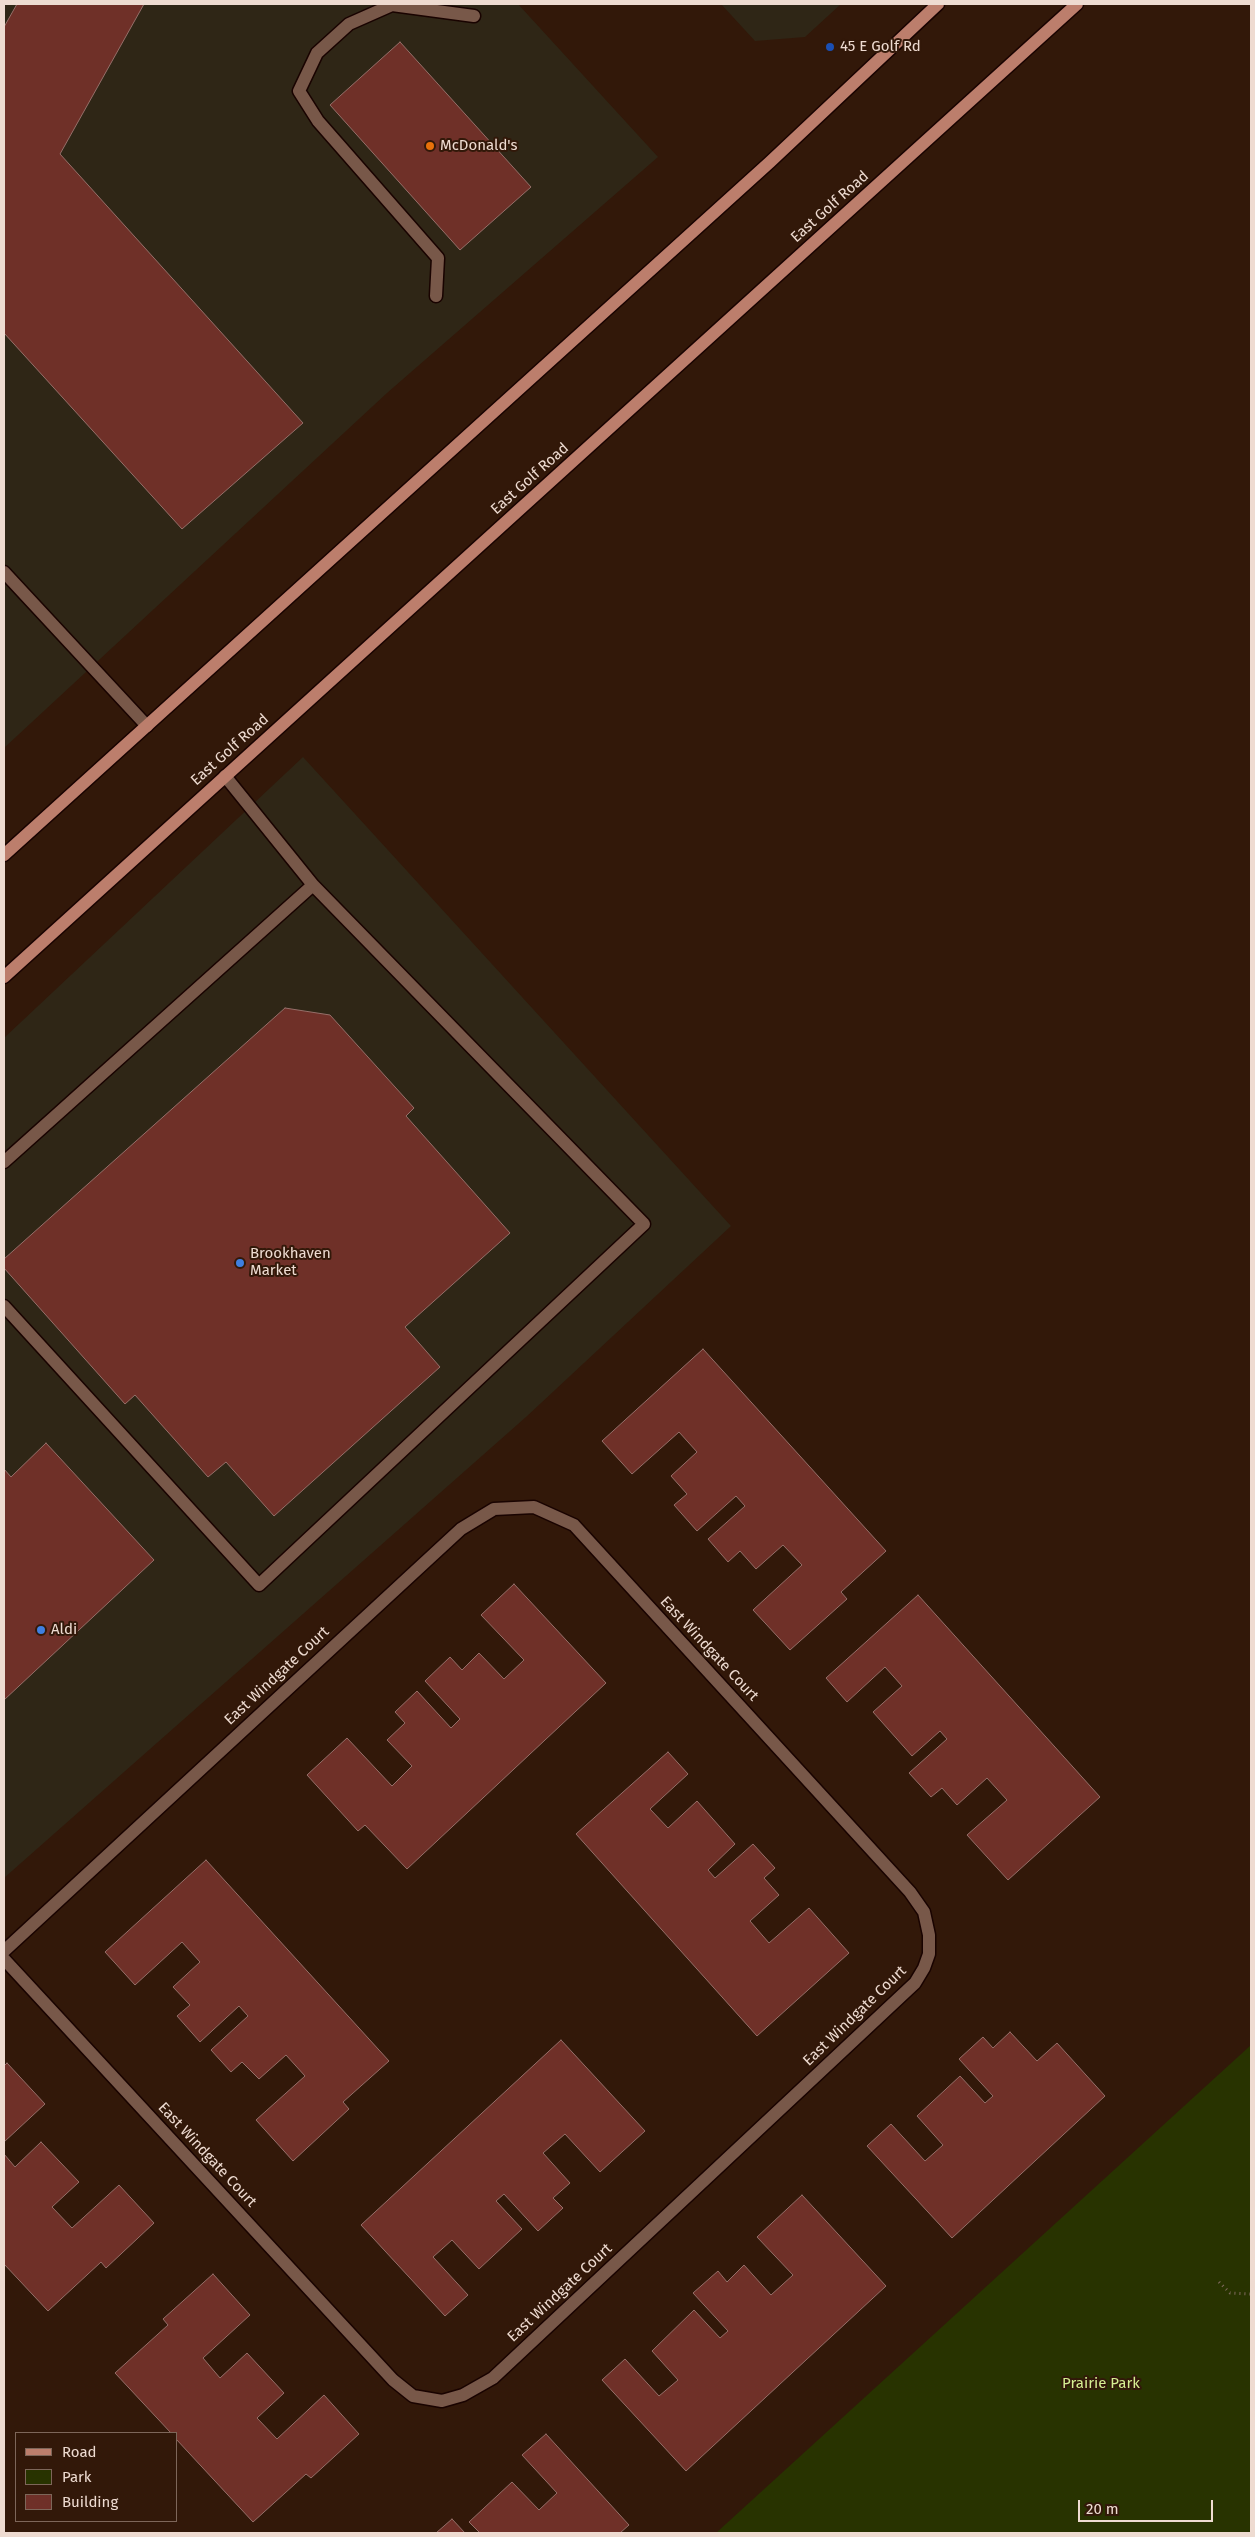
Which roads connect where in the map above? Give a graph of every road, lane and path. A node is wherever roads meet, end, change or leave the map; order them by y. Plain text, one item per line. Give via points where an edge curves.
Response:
1 (938, 4) edge
2 (1077, 4) edge
3 (474, 16) dead end
4 (436, 296) dead end
5 (4, 572) edge
6 (146, 726) junction
7 (225, 776) junction
8 (4, 855) edge
9 (313, 885) junction
10 (4, 977) edge
11 (4, 1162) edge
12 (4, 1306) edge
13 (4, 1951) edge
14 (4, 1959) edge
15 (1219, 2282) dead end
16 (1251, 2294) edge

1 - 6 main road via 770,162
2 - 7 main road, East Golf Road
3 - 4 street via 392,6 349,24 317,53 299,91 318,121 438,258
5 - 6 street
6 - 8 main road
7 - 9 street
7 - 10 main road, East Golf Road
9 - 11 street
9 - 12 street via 644,1224 259,1585
13 - 14 street, East Windgate Court via 461,1529 494,1509 534,1507 574,1525 910,1892 924,1912 929,1935 929,1954 915,1983 493,2378 463,2395 442,2401 414,2396 394,2380
15 - 16 path via 1230,2293

